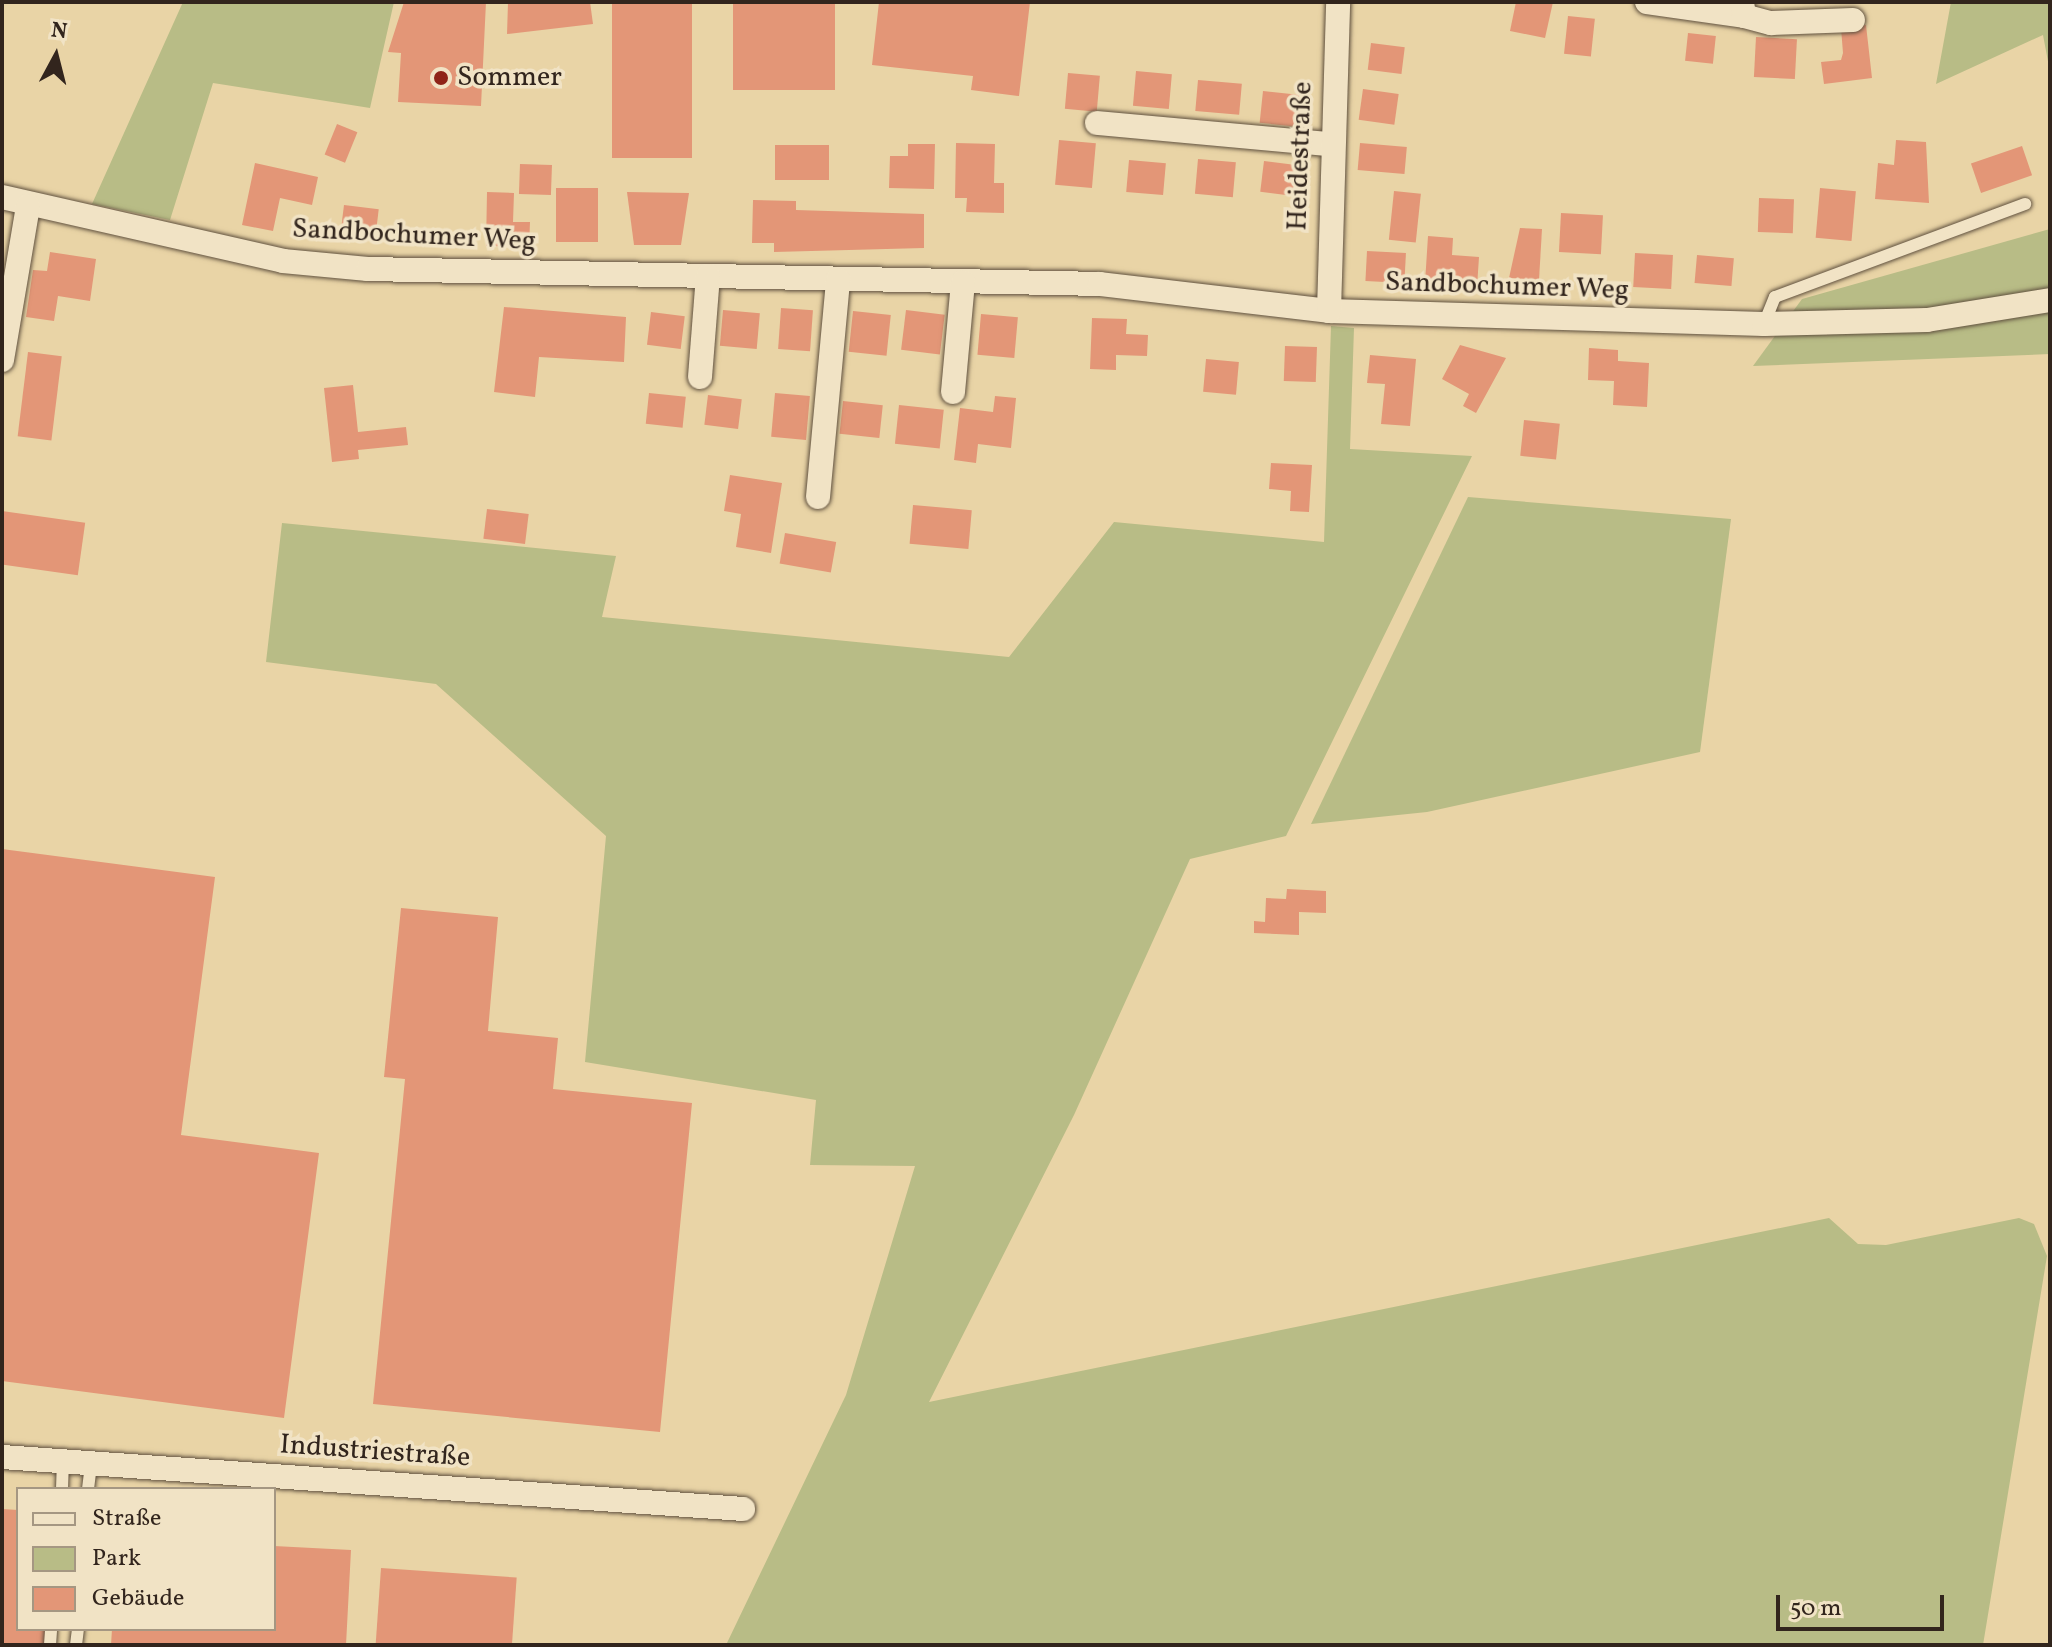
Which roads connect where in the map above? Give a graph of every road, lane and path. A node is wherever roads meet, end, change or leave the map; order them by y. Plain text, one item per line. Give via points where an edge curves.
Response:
1 (1338, 2) edge
2 (1647, 2) edge
3 (1743, 9) edge
4 (1853, 20) dead end
5 (1097, 123) dead end
6 (1329, 144) junction
7 (2, 197) edge
8 (2025, 204) dead end
9 (28, 206) junction
10 (708, 276) junction
11 (838, 280) junction
12 (963, 282) junction
13 (2050, 300) edge
14 (1329, 311) junction
15 (1764, 324) junction
16 (2, 360) edge
17 (700, 377) dead end
18 (953, 392) dead end
19 (818, 497) dead end
20 (2, 1457) edge
21 (63, 1461) junction
22 (91, 1463) junction
23 (226, 1480) edge
24 (62, 1487) edge
25 (88, 1487) edge
26 (743, 1509) dead end

1 - 6 street, Heidestraße
2 - 3 street
3 - 4 street via 1771,23
5 - 6 street
6 - 14 street, Heidestraße
7 - 9 street, Sandbochumer Weg
8 - 15 lane via 1775,297
9 - 10 street, Sandbochumer Weg via 310,265
9 - 16 street
10 - 11 street, Sandbochumer Weg
10 - 17 street
11 - 12 street, Sandbochumer Weg
11 - 19 street
12 - 14 street, Sandbochumer Weg via 1100,284
12 - 18 street
13 - 15 street, Sandbochumer Weg via 1927,320
14 - 15 street, Sandbochumer Weg
20 - 21 street, Industriestraße
21 - 22 street, Industriestraße
21 - 24 lane
22 - 23 street, Industriestraße
22 - 25 lane
23 - 26 street, Industriestraße

